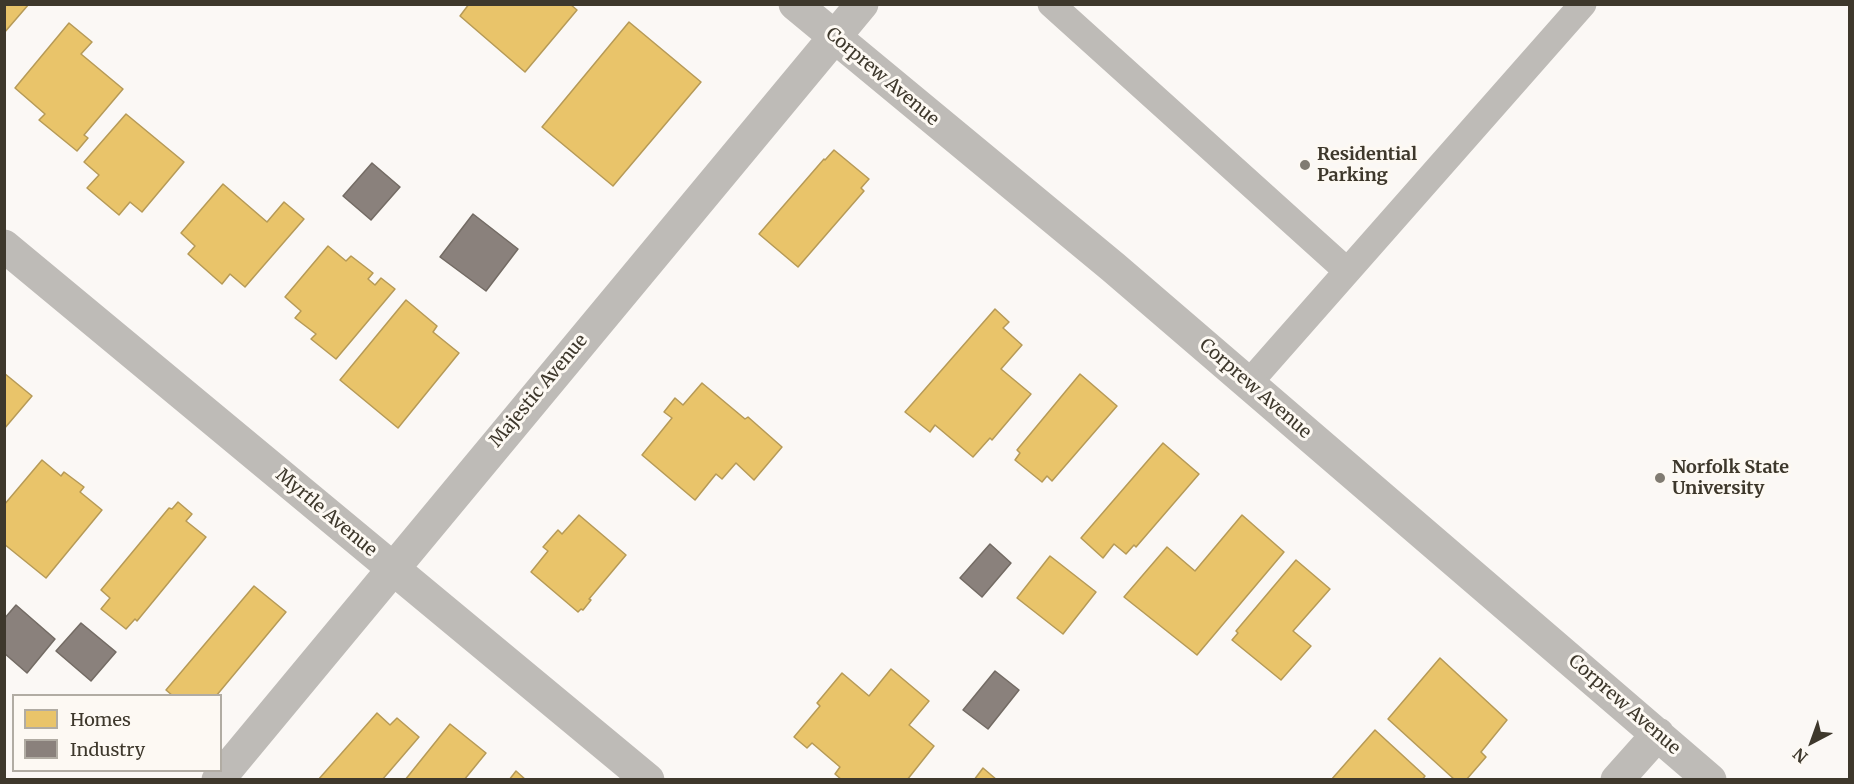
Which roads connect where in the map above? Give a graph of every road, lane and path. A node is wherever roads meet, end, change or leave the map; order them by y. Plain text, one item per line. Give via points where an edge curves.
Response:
1 (795, 4) edge
2 (862, 4) edge
3 (1051, 4) edge
4 (1582, 4) edge
5 (835, 37) junction
6 (4, 246) edge
7 (1347, 272) junction
8 (1248, 384) junction
9 (392, 568) junction
10 (1658, 734) junction
11 (218, 780) edge
12 (648, 780) edge
13 (1617, 780) edge
14 (1710, 780) edge

1 - 5 street, Corprew Avenue
2 - 5 street, Majestic Avenue
3 - 7 lane
4 - 7 lane
5 - 8 street, Corprew Avenue
5 - 9 street, Majestic Avenue
6 - 9 street, Myrtle Avenue
7 - 8 lane
8 - 10 street, Corprew Avenue
9 - 11 street, Majestic Avenue
9 - 12 street, Myrtle Avenue
10 - 13 street
10 - 14 street, Corprew Avenue

